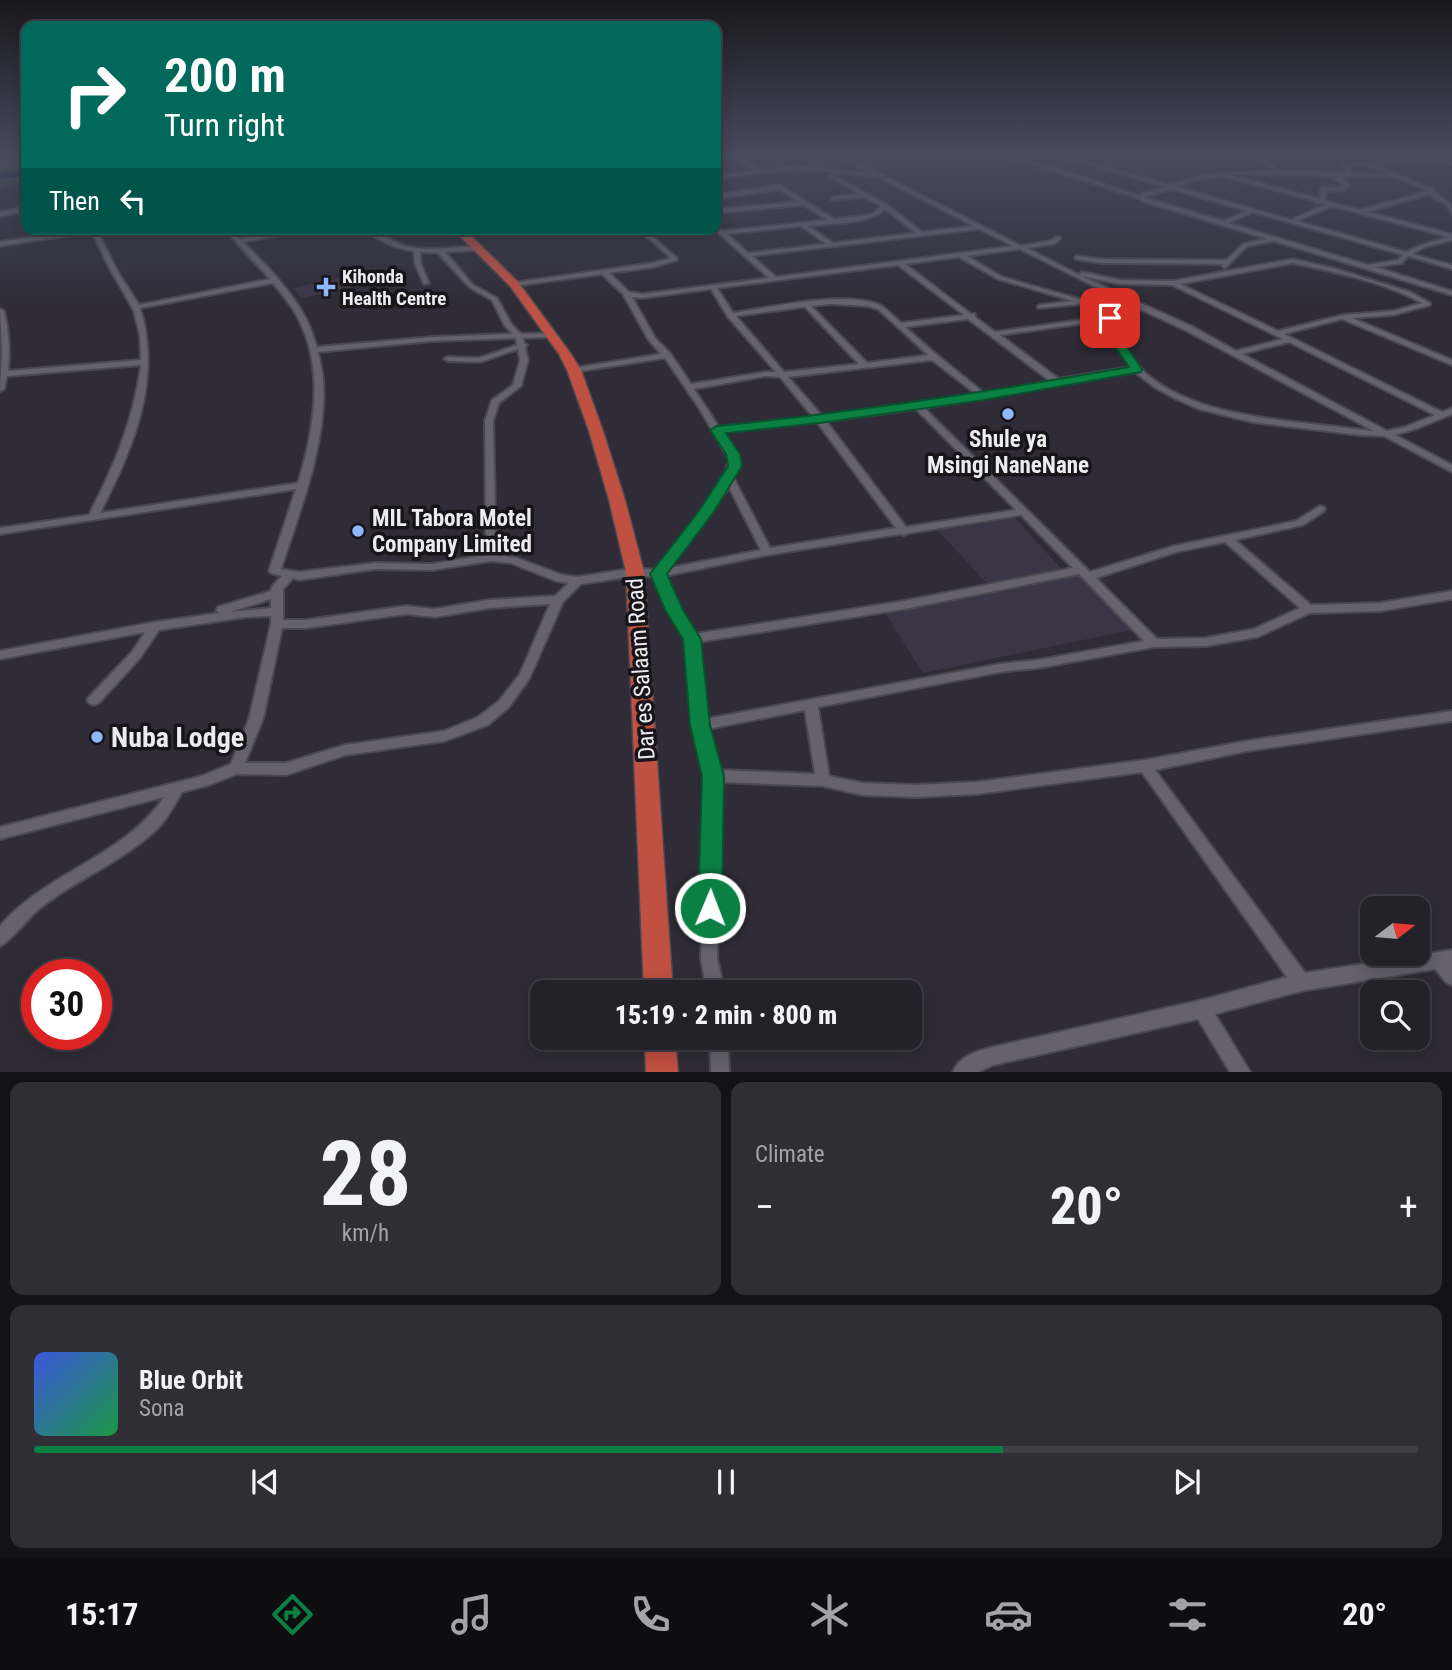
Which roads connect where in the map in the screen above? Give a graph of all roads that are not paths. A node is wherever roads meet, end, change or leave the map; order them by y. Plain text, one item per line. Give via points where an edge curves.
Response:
1 (782, 205) edge
2 (808, 205) edge
3 (937, 205) edge
4 (1161, 205) edge
5 (1235, 205) edge
6 (1330, 205) joint
7 (1384, 205) edge
8 (885, 206) joint
9 (21, 210) edge
10 (1253, 210) junction
11 (721, 211) edge
12 (1359, 212) junction
13 (0, 214) edge
14 (833, 220) junction
15 (1293, 221) junction
16 (1224, 223) junction
17 (802, 224) junction
18 (982, 227) junction
19 (722, 233) joint
20 (921, 234) junction
21 (62, 235) edge
22 (99, 235) edge
23 (233, 235) edge
24 (285, 235) edge
25 (377, 235) edge
26 (465, 235) edge
27 (653, 235) edge
28 (649, 236) joint
29 (1452, 237) edge
30 (1058, 238) dead end
31 (1277, 240) junction
32 (239, 241) junction
33 (0, 244) edge
34 (831, 244) junction
35 (1024, 247) junction
36 (480, 248) junction
37 (439, 250) junction
38 (417, 251) junction
39 (1407, 254) junction
40 (747, 255) junction
41 (960, 255) junction
42 (1077, 258) dead end
43 (898, 262) junction
44 (1229, 262) junction
45 (1364, 267) junction
46 (1452, 267) edge
47 (1066, 270) junction
48 (1334, 270) junction
49 (604, 272) junction
50 (1224, 272) junction
51 (774, 279) junction
52 (272, 281) junction
53 (426, 283) dead end
54 (1174, 283) junction
55 (514, 284) junction
56 (713, 287) junction
57 (1452, 293) edge
58 (626, 294) junction
59 (1130, 301) junction
60 (1082, 302) junction
61 (807, 306) junction
62 (136, 307) junction
63 (1040, 307) dead end
64 (0, 311) edge
65 (731, 315) junction
66 (972, 316) junction
67 (1343, 317) junction
68 (1110, 318) junction
69 (2, 321) edge
70 (900, 326) junction
71 (994, 334) junction
72 (1277, 334) junction
73 (551, 335) junction
74 (521, 341) junction
75 (1290, 341) junction
76 (313, 350) junction
77 (1236, 353) junction
78 (667, 355) junction
79 (934, 357) junction
80 (448, 359) dead end
81 (145, 362) junction
82 (1452, 363) edge
83 (865, 365) junction
84 (1136, 369) junction
85 (574, 370) junction
86 (2, 374) edge
87 (783, 375) junction
88 (1057, 382) junction
89 (689, 387) junction
90 (0, 389) edge
91 (984, 396) junction
92 (917, 405) junction
93 (1452, 411) edge
94 (1442, 415) junction
95 (820, 419) junction
96 (717, 430) junction
97 (1389, 433) junction
98 (1452, 469) edge
99 (729, 478) junction
100 (304, 485) junction
101 (1320, 509) dead end
102 (1021, 512) junction
103 (93, 516) junction
104 (0, 531) edge
105 (904, 532) junction
106 (1228, 539) junction
107 (767, 552) junction
108 (491, 558) junction
109 (635, 572) junction
110 (1086, 573) junction
111 (291, 574) junction
112 (659, 574) junction
113 (578, 581) junction
114 (276, 593) junction
115 (1452, 595) edge
116 (558, 600) junction
117 (1308, 609) junction
118 (277, 618) junction
119 (176, 625) junction
120 (155, 626) junction
121 (692, 639) junction
122 (1154, 643) junction
123 (0, 655) edge
124 (94, 700) dead end
125 (811, 704) junction
126 (1452, 716) edge
127 (700, 725) junction
128 (1145, 766) junction
129 (236, 768) junction
130 (713, 776) junction
131 (822, 780) junction
132 (178, 787) junction
133 (0, 832) edge
134 (0, 937) edge
135 (1448, 965) edge
136 (658, 980) edge
137 (713, 980) edge
138 (1301, 982) junction
139 (1202, 1009) junction
140 (661, 1050) edge
141 (719, 1050) edge
142 (662, 1072) edge
143 (720, 1072) edge
144 (962, 1072) edge
145 (1241, 1072) edge

1 - 11 street
2 - 14 street
3 - 18 street
4 - 16 street
5 - 10 street
6 - 12 street
6 - 15 street
7 - 12 street
8 - 14 street via 871,217
8 - 20 street
9 - 13 street
10 - 15 street
10 - 16 street
12 - 29 street
14 - 17 street
15 - 39 street
16 - 31 street
17 - 19 street
17 - 34 street
18 - 20 street
18 - 35 street
19 - 40 street
20 - 34 street
21 - 33 street
22 - 62 street
23 - 32 street
24 - 32 street
25 - 38 street via 396,247
26 - 36 highway, Dar es Salaam Road
27 - 28 street
28 - 49 street via 675,259
29 - 39 street
30 - 35 street
31 - 44 street via 1245,245
31 - 45 street
32 - 52 street
34 - 40 street
35 - 41 street
35 - 47 street
36 - 37 street
36 - 55 highway, Dar es Salaam Road
37 - 38 street
37 - 74 street via 471,286 495,299
38 - 53 street
39 - 45 street via 1400,261
39 - 46 street
40 - 51 street
41 - 43 street
41 - 60 street via 1004,279
42 - 44 street
43 - 51 street
43 - 66 street
44 - 50 street
45 - 48 street
45 - 57 street
47 - 54 street via 1120,282
47 - 59 street
48 - 50 street via 1286,261
48 - 67 street via 1429,304 1393,313
49 - 55 street
49 - 58 street
50 - 54 street
51 - 56 street
52 - 62 street
52 - 76 street via 301,318
54 - 72 street
55 - 73 highway, Dar es Salaam Road
56 - 58 street
56 - 65 street
58 - 78 street via 652,340
59 - 68 street
59 - 77 street
60 - 63 street
60 - 68 street
61 - 65 street
61 - 70 street via 869,302
61 - 83 street
62 - 81 street via 146,342
64 - 69 street
65 - 87 street
66 - 70 street
66 - 71 street
67 - 72 street
67 - 82 street
68 - 71 street
68 - 84 street
69 - 86 street
70 - 79 street
71 - 88 street
72 - 75 street
73 - 74 street
73 - 85 highway, Dar es Salaam Road
74 - 76 street via 432,339
74 - 80 street via 480,360
74 - 108 street via 524,360 517,386 495,402 489,421
75 - 77 street
75 - 94 street
76 - 100 street via 317,411
77 - 97 street
78 - 85 street
78 - 89 street
79 - 83 street
79 - 91 street
81 - 86 street
81 - 103 street via 128,441
83 - 87 street
84 - 88 street
84 - 97 street via 1164,390 1224,414
85 - 109 highway, Dar es Salaam Road
86 - 90 street
87 - 89 street
87 - 95 street
88 - 91 street
89 - 96 street
91 - 92 street
92 - 95 street
92 - 102 street
93 - 94 street
94 - 97 street
95 - 96 street
95 - 105 street
96 - 99 street via 734,459
97 - 98 street
99 - 107 street
99 - 112 street
100 - 103 street
100 - 111 street via 275,570
101 - 106 street via 1299,523
102 - 105 street
102 - 110 street
103 - 104 street
105 - 107 street
106 - 110 street
106 - 117 street
107 - 112 street
108 - 111 street via 432,567 375,566
108 - 113 street via 513,560
109 - 112 street
109 - 113 street
109 - 136 highway, Dar es Salaam Road
110 - 121 street
110 - 122 street
111 - 114 street
112 - 121 street
113 - 116 street
114 - 118 street
114 - 119 street
115 - 117 street via 1380,607
116 - 118 street via 435,613 406,610 306,624
116 - 129 street via 525,676 483,721 445,736 345,750 286,769
117 - 122 street via 1257,632 1206,642
118 - 119 street via 256,611
118 - 129 street via 256,719
119 - 120 street
120 - 123 street
120 - 124 street via 136,655
121 - 127 street
122 - 125 street
125 - 127 street
125 - 131 street
126 - 128 street
127 - 130 street
128 - 131 street via 945,790 862,789
128 - 138 street
129 - 132 street
130 - 131 street
130 - 137 street via 709,959
132 - 133 street
132 - 134 street via 155,821 37,902
135 - 138 street
138 - 139 street
139 - 144 street via 993,1056
139 - 145 street
140 - 142 highway
141 - 143 street

